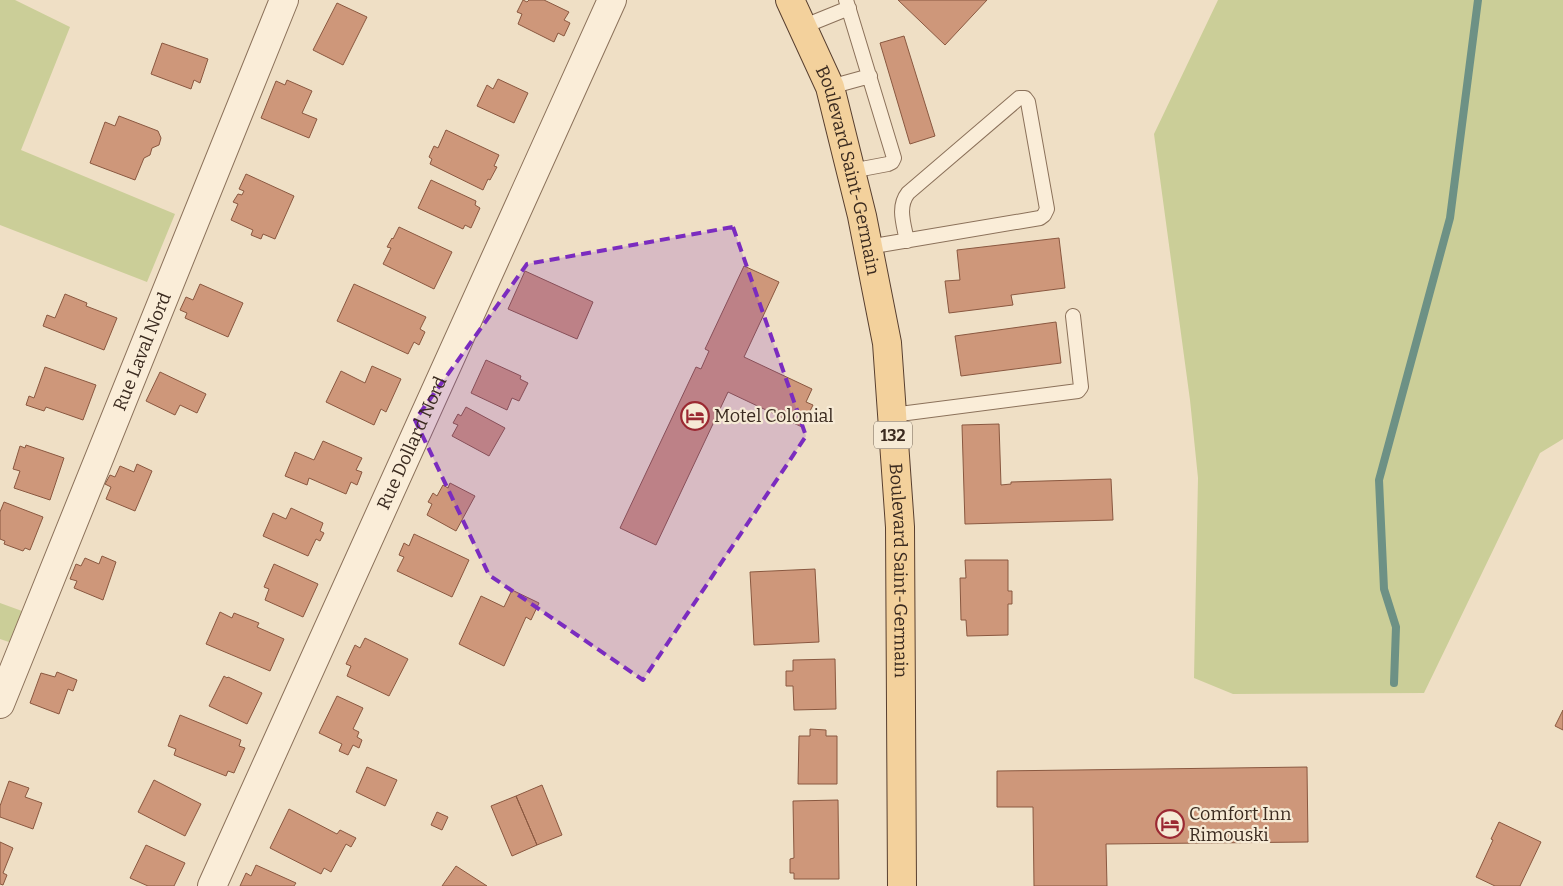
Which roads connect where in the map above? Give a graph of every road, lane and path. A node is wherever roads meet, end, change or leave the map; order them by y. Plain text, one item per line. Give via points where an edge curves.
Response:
1 (284, 0) edge
2 (612, 0) edge
3 (790, 0) edge
4 (848, 4) edge
5 (802, 27) junction
6 (870, 76) junction
7 (830, 87) junction
8 (851, 171) junction
9 (907, 241) junction
10 (868, 247) junction
11 (1074, 316) dead end
12 (892, 415) junction
13 (0, 704) edge
14 (212, 886) edge
15 (902, 886) edge

1 - 13 street, Rue Laval Nord
2 - 14 street, Rue Dollard Nord
3 - 5 main road, Boulevard Saint-Germain / 132
4 - 5 lane
4 - 6 lane
5 - 7 main road, Boulevard Saint-Germain / 132
6 - 7 lane
6 - 8 lane via 894,158 888,164
7 - 8 main road, Boulevard Saint-Germain / 132
8 - 10 main road, Boulevard Saint-Germain / 132
9 - 9 lane via 1044,215 1046,209 1025,98 1019,98 908,193 902,207
9 - 10 lane
10 - 12 main road, Boulevard Saint-Germain / 132 via 887,343
11 - 12 lane via 1081,388 1078,391
12 - 15 main road, Boulevard Saint-Germain / 132 via 900,527

